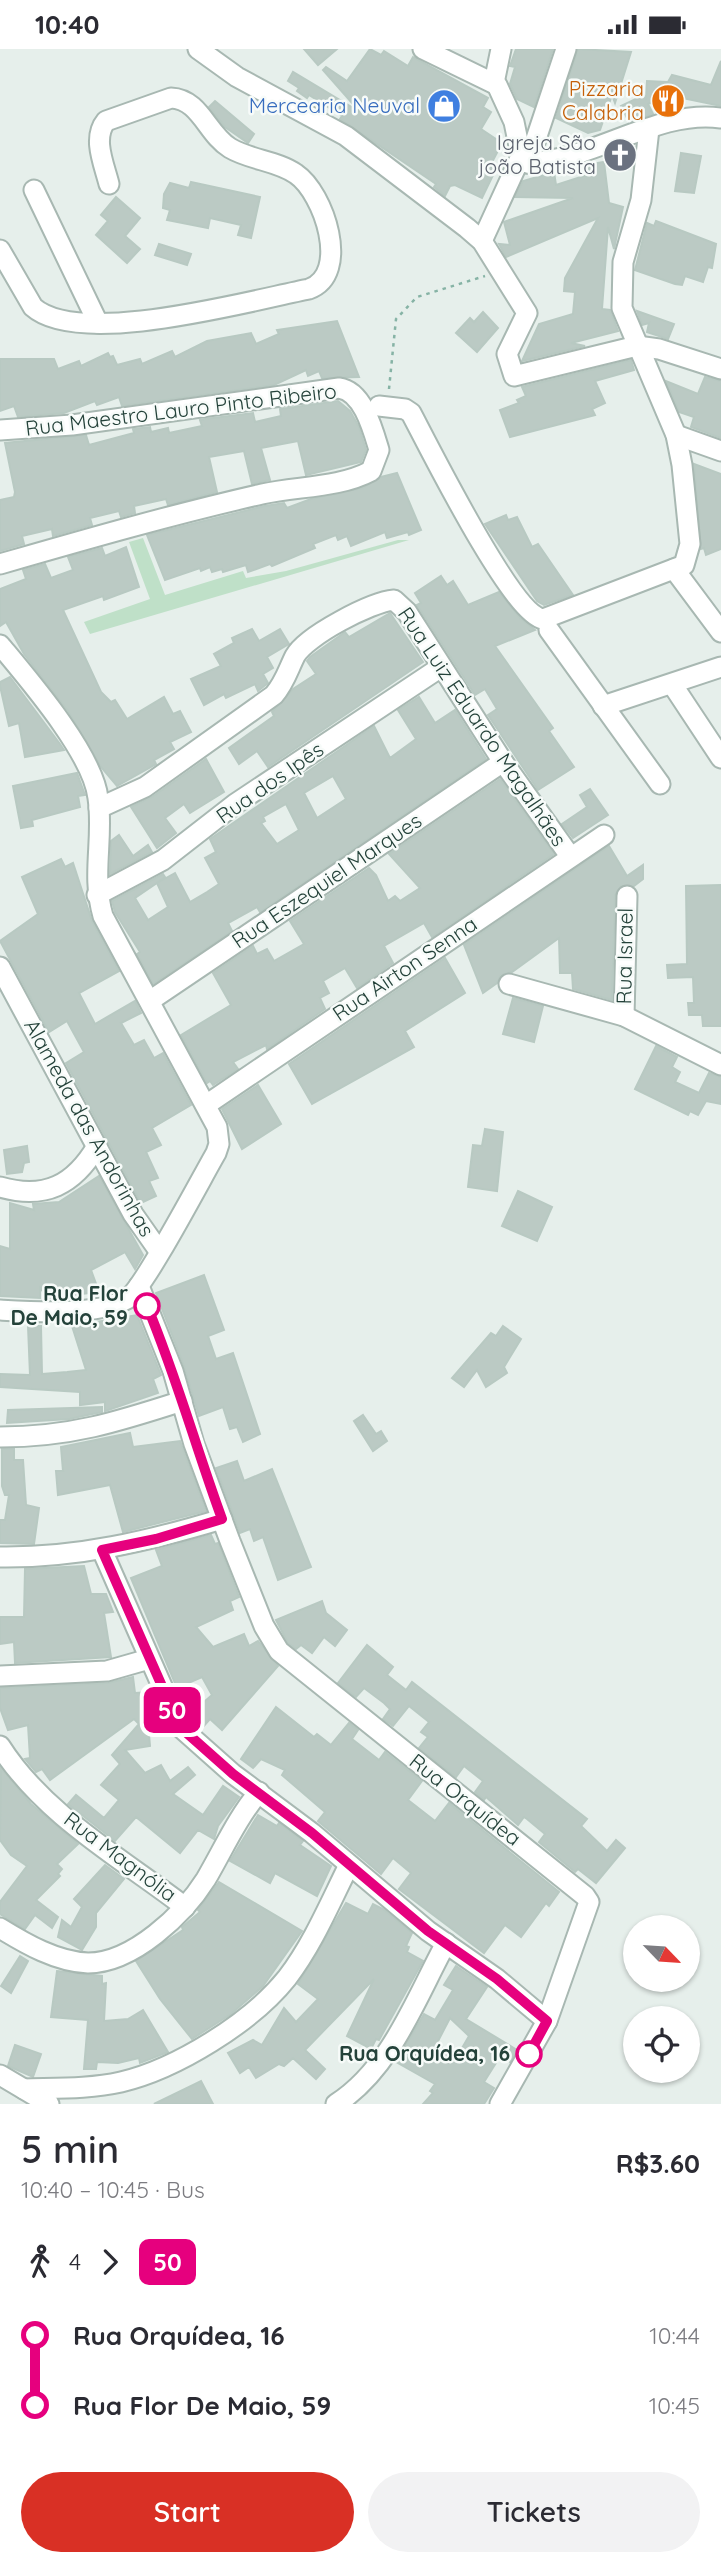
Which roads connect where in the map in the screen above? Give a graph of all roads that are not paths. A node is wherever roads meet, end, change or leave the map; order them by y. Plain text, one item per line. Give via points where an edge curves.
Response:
1 (198, 49) edge
2 (423, 49) edge
3 (501, 49) edge
4 (566, 49) edge
5 (494, 83) junction
6 (721, 118) edge
7 (649, 129) junction
8 (525, 160) junction
9 (109, 184) dead end
10 (34, 190) dead end
11 (482, 241) junction
12 (0, 250) edge
13 (98, 323) junction
14 (637, 346) junction
15 (721, 369) edge
16 (383, 406) road end
17 (0, 430) edge
18 (676, 435) junction
19 (721, 451) edge
20 (0, 564) edge
21 (674, 569) junction
22 (718, 623) edge
23 (549, 630) dead end
24 (0, 645) edge
25 (441, 667) junction
26 (721, 667) edge
27 (672, 684) junction
28 (603, 706) junction
29 (721, 758) edge
30 (503, 762) junction
31 (660, 784) dead end
32 (99, 808) junction
33 (604, 835) dead end
34 (570, 856) junction
35 (97, 895) junction
36 (627, 896) dead end
37 (0, 967) edge
38 (509, 984) dead end
39 (151, 1000) junction
40 (624, 1016) junction
41 (721, 1065) edge
42 (206, 1105) junction
43 (97, 1146) junction
44 (0, 1187) edge
45 (159, 1251) junction
46 (139, 1286) junction
47 (0, 1310) edge
48 (182, 1401) junction
49 (0, 1437) edge
50 (222, 1519) junction
51 (102, 1550) junction
52 (0, 1557) edge
53 (149, 1659) junction
54 (0, 1676) edge
55 (0, 1746) edge
56 (259, 1792) junction
57 (349, 1865) junction
58 (185, 1907) junction
59 (0, 1928) edge
60 (446, 1943) junction
61 (547, 2021) junction
62 (0, 2075) edge
63 (24, 2089) junction
64 (49, 2104) edge
65 (336, 2104) edge
66 (500, 2104) edge

1 - 11 street via 237,77 329,125
2 - 5 street
3 - 5 street
4 - 8 street
5 - 8 street via 502,92
6 - 7 street via 689,117
7 - 8 street via 555,161
7 - 14 street via 641,200 621,276 622,308
8 - 11 street
9 - 13 street via 99,138 106,121 171,98 182,99 193,105 214,135 230,148 294,172 309,186 328,230 331,259 325,279 309,289 182,314
10 - 13 street
11 - 14 street via 527,313 507,354 514,376
12 - 13 street via 41,314 64,323
14 - 15 street
14 - 18 street
16 - 21 street via 411,413 483,544 523,607 537,618
17 - 20 street, Rua Maestro Lauro Pinto Ribeiro via 72,425 339,389 351,392 362,408 379,450 371,471 351,479 252,496
18 - 19 street
18 - 21 street via 690,544 684,565
21 - 22 street
23 - 28 street
24 - 32 street via 69,736 95,782
25 - 30 street, Rua Luiz Eduardo Magalhães
25 - 32 street, Rua Luiz Eduardo Magalhães via 407,612 394,600 376,602 316,638 295,657 288,677 274,695 145,787
25 - 35 street, Rua dos Ipês via 236,804 163,860
26 - 27 street
27 - 28 street
27 - 29 street
28 - 31 street
30 - 34 street, Rua Luiz Eduardo Magalhães
30 - 39 street, Rua Eszequiel Marques
32 - 35 street
33 - 34 street, Rua Airton Senna
34 - 42 street, Rua Airton Senna
35 - 39 street via 103,916
36 - 40 street, Rua Israel
37 - 43 street, Alameda das Andorinhas
38 - 40 street
39 - 42 street
40 - 41 street
42 - 45 street via 219,1136 216,1153
43 - 44 street via 76,1176 60,1185 37,1192
43 - 45 street, Alameda das Andorinhas via 140,1226
45 - 46 street
46 - 47 street via 126,1300 102,1306 65,1311
46 - 48 street, Rua Orquídea
48 - 49 street via 116,1424 65,1434
48 - 50 street, Rua Orquídea
50 - 51 street
50 - 61 street, Rua Orquídea via 264,1626 279,1651 586,1896 589,1910
51 - 52 street
51 - 53 street
53 - 54 street via 107,1671
53 - 56 street via 180,1727
55 - 58 street, Rua Magnólia via 69,1821
56 - 57 street
56 - 58 street
57 - 60 street
57 - 63 street via 287,1978 215,2038 173,2063 118,2082
58 - 59 street via 146,1941 123,1954 88,1963 48,1953
60 - 61 street
60 - 65 street via 372,2073
61 - 66 street, Rua Orquídea
62 - 63 street
63 - 64 street

